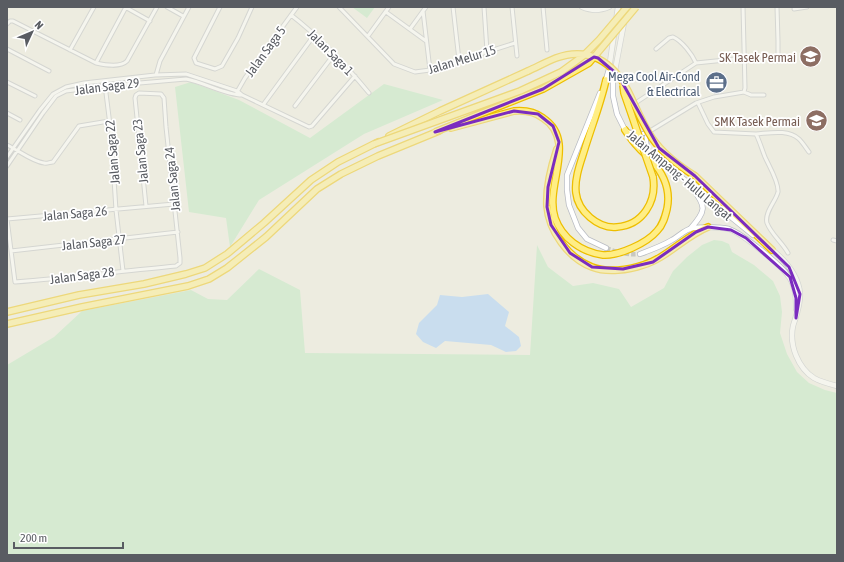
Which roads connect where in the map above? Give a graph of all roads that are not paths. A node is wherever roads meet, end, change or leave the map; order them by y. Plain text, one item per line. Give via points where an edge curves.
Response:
1 (94, 7) edge
2 (126, 7) edge
3 (157, 7) edge
4 (167, 7) edge
5 (189, 7) edge
6 (220, 7) edge
7 (252, 7) edge
8 (297, 7) edge
9 (339, 7) edge
10 (389, 7) edge
11 (426, 7) edge
12 (453, 7) edge
13 (484, 7) edge
14 (512, 7) edge
15 (543, 7) edge
16 (582, 7) edge
17 (609, 7) edge
18 (618, 7) edge
19 (627, 7) edge
20 (636, 7) edge
21 (743, 7) edge
22 (777, 7) edge
23 (807, 7) edge
24 (794, 9) dead end
25 (423, 11) junction
26 (386, 12) junction
27 (291, 15) junction
28 (183, 16) junction
29 (150, 20) junction
30 (8, 22) edge
31 (410, 29) junction
32 (315, 34) junction
33 (368, 36) junction
34 (426, 41) junction
35 (515, 43) junction
36 (7, 49) edge
37 (656, 49) dead end
38 (70, 50) junction
39 (546, 50) dead end
40 (487, 51) junction
41 (335, 53) junction
42 (517, 56) dead end
43 (745, 58) junction
44 (458, 60) junction
45 (778, 61) dead end
46 (96, 63) junction
47 (696, 63) junction
48 (430, 70) junction
49 (49, 71) dead end
50 (156, 75) junction
51 (355, 76) junction
52 (606, 80) junction
53 (156, 81) junction
54 (7, 82) edge
55 (622, 83) junction
56 (105, 84) junction
57 (237, 91) junction
58 (744, 92) junction
59 (369, 93) dead end
60 (163, 95) joint
61 (235, 95) junction
62 (242, 95) junction
63 (764, 95) dead end
64 (35, 96) dead end
65 (637, 102) dead end
66 (698, 103) junction
67 (263, 105) junction
68 (295, 106) dead end
69 (7, 113) edge
70 (20, 120) dead end
71 (109, 121) junction
72 (625, 130) junction
73 (650, 131) junction
74 (435, 132) junction
75 (756, 134) junction
76 (559, 142) junction
77 (374, 144) junction
78 (7, 145) edge
79 (13, 147) junction
80 (17, 149) junction
81 (649, 152) junction
82 (809, 152) dead end
83 (7, 156) edge
84 (7, 166) edge
85 (687, 182) junction
86 (174, 204) junction
87 (146, 206) junction
88 (116, 210) junction
89 (708, 227) junction
90 (690, 229) junction
91 (178, 232) junction
92 (119, 239) junction
93 (833, 240) dead end
94 (837, 241) edge
95 (606, 248) tunnel mouth
96 (772, 250) junction
97 (11, 251) junction
98 (788, 253) dead end
99 (640, 254) tunnel mouth
100 (180, 263) joint
101 (123, 271) junction
102 (7, 312) edge
103 (796, 318) junction
104 (7, 324) edge
105 (837, 386) edge

1 - 38 street
2 - 29 street
2 - 46 street
3 - 29 street
4 - 28 street
5 - 28 street
6 - 7 street via 194,58 196,63 215,69 222,66
8 - 27 street, Jalan Saga 5
9 - 33 street, Jalan Melur 15
10 - 26 street
11 - 25 street
12 - 44 street
13 - 40 street
14 - 35 street
15 - 39 street
16 - 17 street via 600,11
18 - 52 street
19 - 72 street, Jalan Ampang - Hulu Langat via 613,81 617,114
19 - 77 highway, bridge via 583,56 561,72 520,91
20 - 74 highway, bridge via 589,63 543,89
21 - 43 street
22 - 45 street
23 - 24 street
25 - 31 street
25 - 34 street
26 - 31 street
26 - 33 street
27 - 32 street, Jalan Saga 1
27 - 57 street, Jalan Saga 5
28 - 50 street via 160,61
29 - 46 street via 127,61 121,65
30 - 38 street via 13,21
31 - 34 street
32 - 41 street, Jalan Saga 1
32 - 67 street
33 - 48 street, Jalan Melur 15 via 394,64 415,72
34 - 48 street
35 - 40 street, Jalan Melur 15
35 - 42 street
36 - 49 street
37 - 47 street via 673,37 690,52
38 - 46 street
40 - 44 street, Jalan Melur 15
41 - 51 street, Jalan Saga 1
41 - 68 street
43 - 47 street
43 - 58 street
44 - 48 street, Jalan Melur 15
47 - 65 street
50 - 53 street
50 - 56 street, Jalan Saga 29
50 - 57 street, Jalan Saga 29 via 186,74
51 - 59 street, Jalan Saga 1
51 - 67 street, Jalan Saga 29 via 309,127
52 - 55 highway, bridge via 578,172 576,193 579,204 591,218 615,227 638,219 650,206 655,186
52 - 95 street via 567,175 567,190 569,205 578,228 587,239
53 - 56 street, Jalan Saga 29
53 - 61 street, Jalan Saga 29 via 186,79
54 - 64 street
55 - 77 highway, bridge via 612,68 598,58 567,55 440,111
55 - 96 highway, bridge via 659,148 695,176
56 - 71 street, Jalan Saga 22
56 - 79 street, Jalan Saga 29 via 84,83 66,87 53,94
56 - 80 street, Jalan Saga 29 via 66,91 56,96
57 - 61 street, Jalan Saga 5
57 - 62 street, Jalan Saga 29
58 - 63 street via 750,95
58 - 66 street
60 - 86 street, Jalan Saga 24
60 - 87 street, Jalan Saga 23 via 139,93 135,98
61 - 62 street, Jalan Saga 29
62 - 67 street, Jalan Saga 29
66 - 73 street
66 - 75 street via 714,132
69 - 70 street
71 - 80 street via 79,126 53,162 44,164
71 - 88 street, Jalan Saga 22
72 - 73 street via 634,134
72 - 76 highway via 660,171 667,185 669,202 665,220 658,230 646,241 617,253 604,255 589,251 572,243 561,231 552,198 559,163
72 - 81 street, Jalan Ampang - Hulu Langat
73 - 81 street via 646,137
74 - 76 highway, bridge via 523,110 538,114 553,126
74 - 104 highway via 378,156 317,189 266,237 209,279 188,286
75 - 82 street via 792,134
75 - 98 street via 778,191 766,222
76 - 89 highway via 548,187 547,207 551,225 570,253 592,268 608,270 654,262 696,232
77 - 102 highway via 338,162 311,180 227,254 205,268 144,284 79,295
78 - 79 street
79 - 80 street
79 - 83 street, Jalan Saga 29
80 - 84 street, Jalan Saga 29
81 - 85 street, Jalan Ampang - Hulu Langat
85 - 90 street via 700,198 703,208 701,216
85 - 96 street, Jalan Ampang - Hulu Langat
86 - 87 street, Jalan Saga 26
86 - 91 street, Jalan Saga 24
87 - 88 street, Jalan Saga 26
88 - 92 street, Jalan Saga 22
88 - 97 street, Jalan Saga 26 via 7,220
89 - 90 street, Jalan Ampang - Hulu Langat
89 - 103 street, Jalan Ampang - Hulu Langat via 736,232 782,268 794,287
90 - 99 street, Jalan Ampang - Hulu Langat
91 - 92 street, Jalan Saga 27
91 - 100 street, Jalan Saga 24
92 - 97 street, Jalan Saga 27
92 - 101 street, Jalan Saga 22
93 - 94 street
96 - 103 street, Jalan Ampang - Hulu Langat via 789,267 798,284 800,298
97 - 101 street, Jalan Saga 28 via 15,282
100 - 101 street, Jalan Saga 28 via 176,266
103 - 105 street, Jalan Ampang - Hulu Langat via 792,344 799,362 815,378

